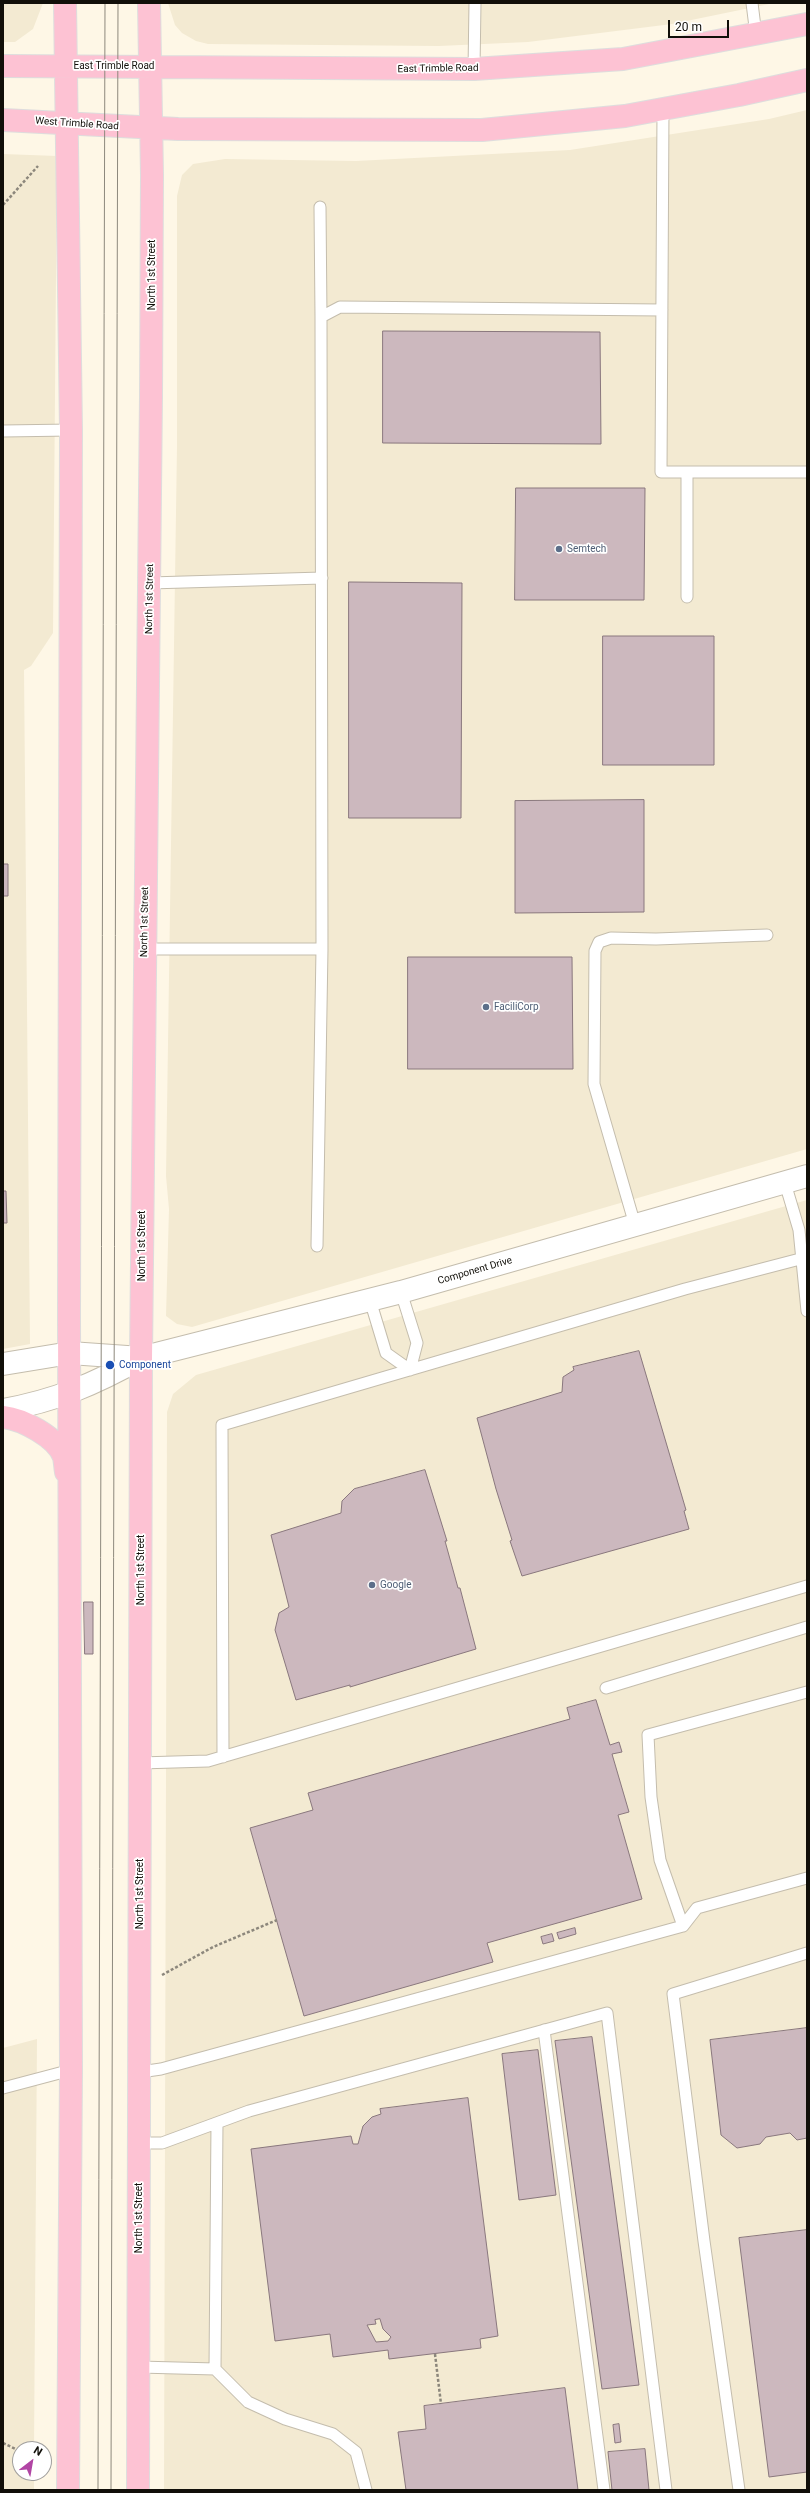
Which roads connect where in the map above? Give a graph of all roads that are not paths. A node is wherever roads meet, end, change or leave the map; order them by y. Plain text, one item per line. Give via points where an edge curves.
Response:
1 (65, 3) edge
2 (149, 3) edge
3 (474, 3) edge
4 (752, 3) edge
5 (807, 24) edge
6 (756, 35) junction
7 (65, 65) junction
8 (3, 66) edge
9 (150, 66) junction
10 (474, 70) junction
11 (807, 80) edge
12 (663, 109) junction
13 (3, 120) edge
14 (66, 123) junction
15 (151, 128) junction
16 (320, 207) dead end
17 (662, 310) junction
18 (321, 317) junction
19 (71, 430) junction
20 (3, 431) edge
21 (687, 472) junction
22 (807, 472) edge
23 (322, 578) junction
24 (150, 583) junction
25 (687, 597) dead end
26 (767, 935) dead end
27 (144, 949) junction
28 (322, 949) junction
29 (807, 1176) edge
30 (784, 1183) junction
31 (635, 1225) junction
32 (317, 1246) dead end
33 (800, 1259) junction
34 (401, 1292) junction
35 (370, 1300) junction
36 (807, 1311) edge
37 (70, 1353) junction
38 (141, 1358) junction
39 (3, 1364) edge
40 (410, 1370) junction
41 (70, 1394) junction
42 (3, 1410) edge
43 (3, 1417) edge
44 (70, 1505) junction
45 (807, 1586) edge
46 (807, 1627) edge
47 (606, 1688) dead end
48 (807, 1692) edge
49 (223, 1756) junction
50 (140, 1763) junction
51 (807, 1878) edge
52 (683, 1926) junction
53 (807, 1954) edge
54 (544, 2030) junction
55 (71, 2070) junction
56 (140, 2072) junction
57 (3, 2088) edge
58 (217, 2123) junction
59 (139, 2143) junction
60 (138, 2367) junction
61 (215, 2369) junction
62 (68, 2490) edge
63 (138, 2490) edge
64 (366, 2490) edge
65 (604, 2490) edge
66 (666, 2490) edge
67 (739, 2490) edge

1 - 7 main road
2 - 9 main road, North 1st Street
3 - 10 lane
4 - 6 lane
5 - 6 main road, East Trimble Road
6 - 10 main road, East Trimble Road via 623,59
7 - 8 main road
7 - 9 main road, East Trimble Road
7 - 14 main road
9 - 10 main road, East Trimble Road
9 - 15 main road, North 1st Street
11 - 12 main road
12 - 15 main road via 625,116 462,131
12 - 17 lane
13 - 14 main road, West Trimble Road
14 - 15 main road, West Trimble Road
14 - 19 main road
15 - 24 main road, North 1st Street
16 - 18 lane
17 - 18 lane via 340,307
17 - 21 lane via 661,472
18 - 23 lane
19 - 20 lane
19 - 37 main road
21 - 22 lane
21 - 25 lane
23 - 24 lane
23 - 28 lane
24 - 27 main road, North 1st Street
26 - 31 lane via 611,938 599,942 597,946 594,1084
27 - 28 lane
27 - 38 main road, North 1st Street
28 - 32 lane
29 - 30 street, Component Drive
30 - 31 street, Component Drive
30 - 33 lane via 799,1230
31 - 34 street, Component Drive
33 - 36 lane
33 - 40 lane via 692,1287
34 - 35 street, Component Drive
34 - 40 lane via 417,1343
35 - 38 street, Component Drive
35 - 40 lane via 386,1353
37 - 38 street, Component Drive
37 - 39 street, Component Drive
37 - 41 main road
38 - 41 street, Component Drive via 101,1381
38 - 50 main road, North 1st Street
40 - 49 lane via 222,1425
41 - 42 street, Component Drive
41 - 44 main road
43 - 44 main road via 17,1419 38,1431 64,1456
44 - 55 main road
45 - 49 lane via 550,1663
46 - 47 lane
48 - 52 lane via 648,1735 651,1797 660,1860
49 - 50 lane via 208,1761
50 - 56 main road, North 1st Street
51 - 52 lane via 697,1908
52 - 56 lane via 161,2069
53 - 67 lane via 673,1994
54 - 58 lane via 249,2111
54 - 65 lane
54 - 66 lane via 607,2013
55 - 57 lane
55 - 62 main road
56 - 59 main road, North 1st Street
58 - 59 lane via 162,2143
58 - 61 lane
59 - 60 main road, North 1st Street
60 - 61 lane
60 - 63 main road, North 1st Street
61 - 64 lane via 248,2402 285,2419 333,2434 356,2452

